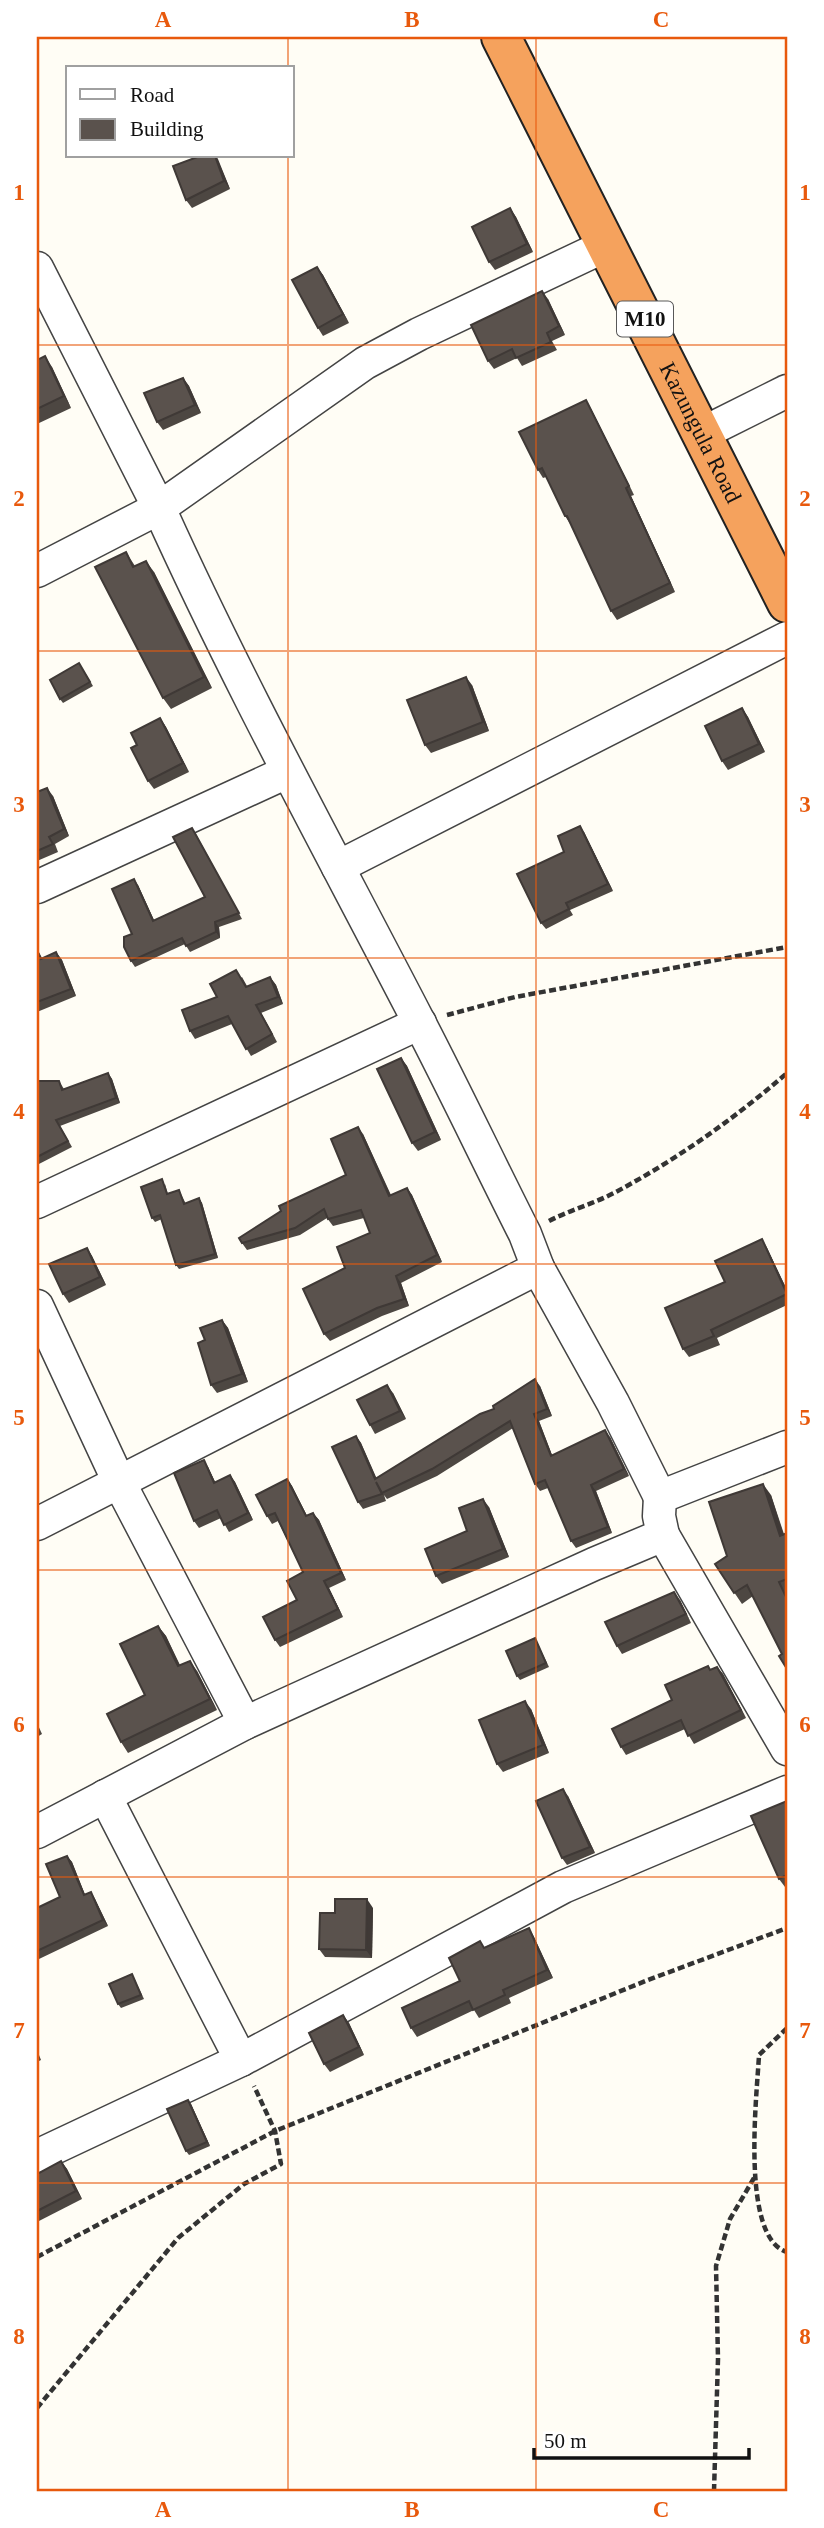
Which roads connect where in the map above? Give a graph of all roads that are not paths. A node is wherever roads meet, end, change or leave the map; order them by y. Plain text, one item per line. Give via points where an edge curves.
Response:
1 (501, 37) edge
2 (607, 245) junction
3 (37, 268) edge
4 (787, 391) edge
5 (703, 433) junction
6 (159, 508) junction
7 (37, 571) edge
8 (787, 603) edge
9 (787, 638) edge
10 (287, 772) junction
11 (338, 867) junction
12 (37, 887) edge
13 (420, 1023) junction
14 (37, 1202) edge
15 (538, 1268) junction
16 (37, 1306) edge
17 (787, 1447) edge
18 (119, 1482) junction
19 (660, 1497) junction
20 (37, 1524) edge
21 (663, 1535) junction
22 (245, 1723) junction
23 (787, 1749) edge
24 (787, 1791) edge
25 (105, 1796) junction
26 (37, 1832) edge
27 (241, 2060) junction
28 (37, 2157) edge

1 - 2 highway, Kazungula Road / M10
2 - 5 highway, Kazungula Road / M10
2 - 6 street via 365,363
3 - 6 street
4 - 5 street
5 - 8 highway, Kazungula Road / M10
6 - 7 street
6 - 10 street
9 - 11 street
10 - 11 street
10 - 12 street
11 - 13 street
13 - 14 street
13 - 15 street
15 - 18 street
15 - 19 street
16 - 18 street
17 - 19 street
18 - 20 street
18 - 22 street
19 - 21 street
21 - 22 street
21 - 23 street
22 - 25 street
24 - 27 street via 563,1887
25 - 26 street
25 - 27 street
27 - 28 street

